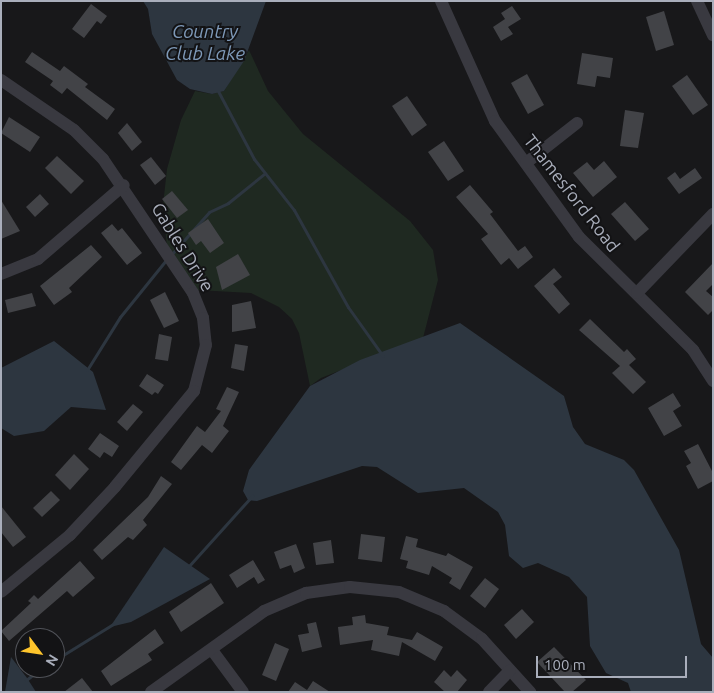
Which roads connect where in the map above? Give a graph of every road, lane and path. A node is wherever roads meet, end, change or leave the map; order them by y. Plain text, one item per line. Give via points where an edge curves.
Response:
1 (697, 1) edge
2 (445, 2) edge
3 (713, 35) edge
4 (1, 80) edge
5 (577, 123) dead end
6 (526, 163) junction
7 (124, 185) junction
8 (713, 214) edge
9 (1, 274) edge
10 (637, 293) junction
11 (713, 381) edge
12 (3, 585) edge
13 (212, 650) junction
14 (510, 670) junction
15 (151, 692) edge
16 (243, 692) edge
17 (489, 692) edge
18 (530, 692) edge

1 - 3 street
2 - 6 street, Thamesford Road via 483,99
4 - 7 street, Gables Drive via 74,130
5 - 6 street
6 - 10 street, Thamesford Road via 579,237
7 - 9 street via 38,259
7 - 12 street, Gables Drive via 199,305 206,338 202,372 187,400 96,509
8 - 10 street
10 - 11 street, Thamesford Road via 693,350
13 - 14 street via 264,611 287,600 350,587 400,592 444,611 482,639
13 - 15 street
13 - 16 street
14 - 17 street
14 - 18 street

